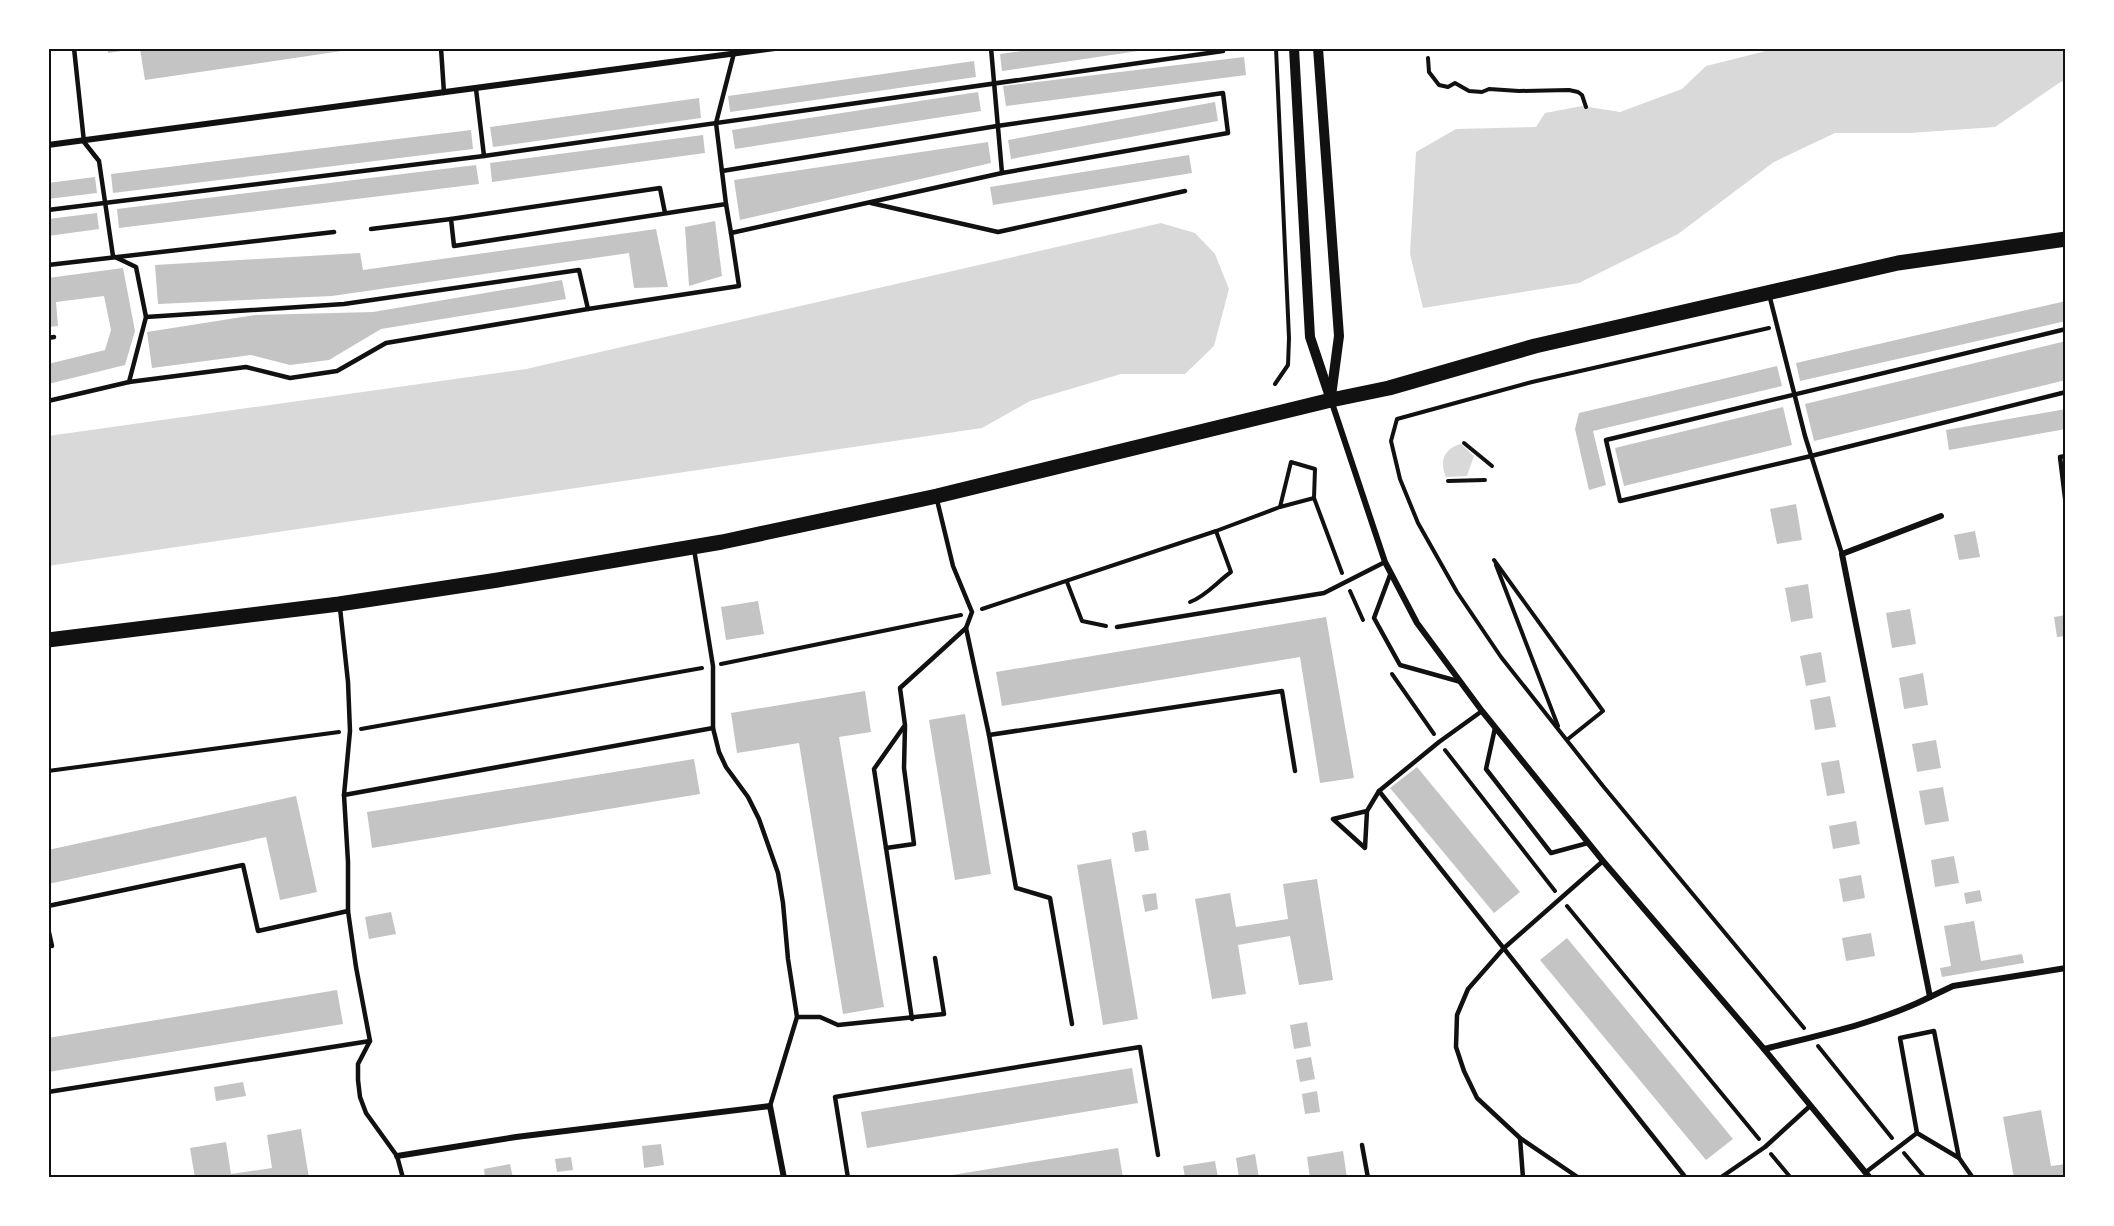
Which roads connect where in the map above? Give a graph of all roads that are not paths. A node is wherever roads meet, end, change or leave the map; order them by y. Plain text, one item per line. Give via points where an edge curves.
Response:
1 (74, 48) edge
2 (441, 48) edge
3 (775, 48) edge
4 (991, 48) edge
5 (1293, 48) edge
6 (1318, 48) edge
7 (733, 51) edge
8 (1223, 51) dead end
9 (994, 83) junction
10 (476, 88) junction
11 (444, 93) junction
12 (716, 123) junction
13 (997, 126) junction
14 (84, 142) junction
15 (48, 145) edge
16 (484, 156) junction
17 (722, 171) junction
18 (1002, 173) junction
19 (1185, 191) dead end
20 (106, 203) junction
21 (868, 203) junction
22 (726, 204) junction
23 (48, 210) edge
24 (665, 213) junction
25 (451, 219) junction
26 (371, 229) dead end
27 (334, 232) dead end
28 (731, 233) junction
29 (2066, 239) edge
30 (113, 256) junction
31 (48, 265) edge
32 (1769, 292) junction
33 (588, 309) junction
34 (146, 317) junction
35 (2066, 329) edge
36 (129, 382) junction
37 (2066, 392) edge
38 (1794, 394) junction
39 (1331, 400) junction
40 (48, 401) edge
41 (1811, 456) junction
42 (2066, 456) edge
43 (937, 496) junction
44 (2066, 506) edge
45 (1941, 516) dead end
46 (694, 547) junction
47 (1842, 554) junction
48 (1385, 562) junction
49 (1390, 575) junction
50 (339, 604) junction
51 (1115, 625) road end
52 (966, 628) junction
53 (48, 640) edge
54 (1461, 682) junction
55 (1482, 711) junction
56 (905, 725) junction
57 (713, 728) junction
58 (1495, 728) junction
59 (989, 735) junction
60 (1295, 771) dead end
61 (1379, 791) junction
62 (344, 795) junction
63 (1367, 811) junction
64 (1588, 843) junction
65 (886, 848) junction
66 (1603, 861) junction
67 (48, 906) edge
68 (348, 911) junction
69 (48, 928) edge
70 (52, 946) dead end
71 (1504, 948) junction
72 (935, 958) dead end
73 (2066, 968) edge
74 (1930, 997) junction
75 (797, 1017) junction
76 (912, 1019) junction
77 (1072, 1024) dead end
78 (370, 1041) junction
79 (1764, 1049) junction
80 (48, 1092) edge
81 (770, 1106) junction
82 (1810, 1106) junction
83 (1917, 1133) junction
84 (1520, 1138) junction
85 (1362, 1145) dead end
86 (1158, 1155) dead end
87 (397, 1156) junction
88 (1959, 1158) junction
89 (1866, 1172) junction
90 (403, 1178) edge
91 (784, 1178) edge
92 (848, 1178) edge
93 (1368, 1178) edge
94 (1523, 1178) edge
95 (1579, 1178) edge
96 (1686, 1178) edge
97 (1720, 1178) edge
98 (1870, 1178) edge
99 (1973, 1178) edge

1 - 14 lane
2 - 11 lane
3 - 7 street
4 - 9 lane
5 - 39 street via 1310,337
6 - 39 street via 1339,336
7 - 10 street
7 - 12 lane
8 - 9 lane
9 - 12 lane
9 - 13 lane
10 - 11 street
10 - 16 lane
11 - 14 street
12 - 16 lane
12 - 17 lane
13 - 17 lane
13 - 18 lane
13 - 18 lane via 1223,93 1228,133
14 - 15 street
14 - 20 lane via 99,161
16 - 20 lane
17 - 22 lane
18 - 21 lane
19 - 21 lane via 998,232
20 - 23 lane
20 - 30 lane
21 - 28 lane
22 - 24 lane
22 - 28 lane
24 - 25 lane via 660,188
24 - 25 lane via 454,246
25 - 26 lane
27 - 30 lane
28 - 33 lane via 738,286
29 - 32 main road via 1898,263
30 - 31 lane
30 - 34 lane via 136,267
32 - 38 lane
32 - 39 main road via 1534,346 1389,388
33 - 34 lane via 579,270 344,304
33 - 36 lane via 386,343 337,371 290,378 246,367
34 - 36 lane
35 - 38 lane
36 - 40 lane
37 - 41 lane
38 - 41 lane
38 - 41 lane via 1606,440 1620,501
39 - 43 main road
39 - 48 street
41 - 47 lane
42 - 44 lane via 2060,457
43 - 46 main road
43 - 52 lane via 953,566 972,612
45 - 47 street
46 - 50 main road
46 - 57 lane via 713,666
47 - 74 street
48 - 49 street
48 - 51 lane via 1324,593
49 - 54 street via 1418,623
49 - 54 lane via 1374,618 1400,665
50 - 53 main road
50 - 62 lane via 350,731
52 - 56 lane via 900,688
52 - 59 lane
54 - 55 street
55 - 58 street
55 - 61 lane
56 - 65 lane via 874,769
56 - 65 lane via 904,768 914,844
57 - 62 lane
57 - 75 lane via 718,752 759,819 778,873
58 - 64 street
58 - 64 lane via 1486,769 1551,853
59 - 60 lane via 1282,691
59 - 77 lane via 1016,888 1050,898
61 - 63 lane
61 - 71 lane
62 - 68 lane
63 - 63 lane via 1333,819 1365,848 1366,838
64 - 66 street
65 - 76 lane
66 - 71 lane
66 - 79 street
67 - 68 lane via 243,865 258,931
68 - 78 lane
69 - 70 lane
71 - 84 lane via 1468,989 1457,1015 1456,1047 1477,1098
71 - 96 lane
72 - 76 lane via 944,1014
73 - 74 street via 1953,986
74 - 79 street via 1902,1011
75 - 76 lane via 820,1017 838,1025
75 - 81 lane
78 - 80 lane
78 - 87 lane via 358,1064 360,1096 366,1113
79 - 82 street
81 - 87 street via 516,1137
81 - 91 street
82 - 89 street
82 - 97 lane via 1766,1146
83 - 88 lane
83 - 88 lane via 1900,1038 1935,1031
83 - 89 lane
84 - 94 lane
84 - 95 lane
85 - 93 lane
86 - 92 lane via 1140,1047 835,1096
87 - 90 lane
88 - 99 lane
89 - 98 street

